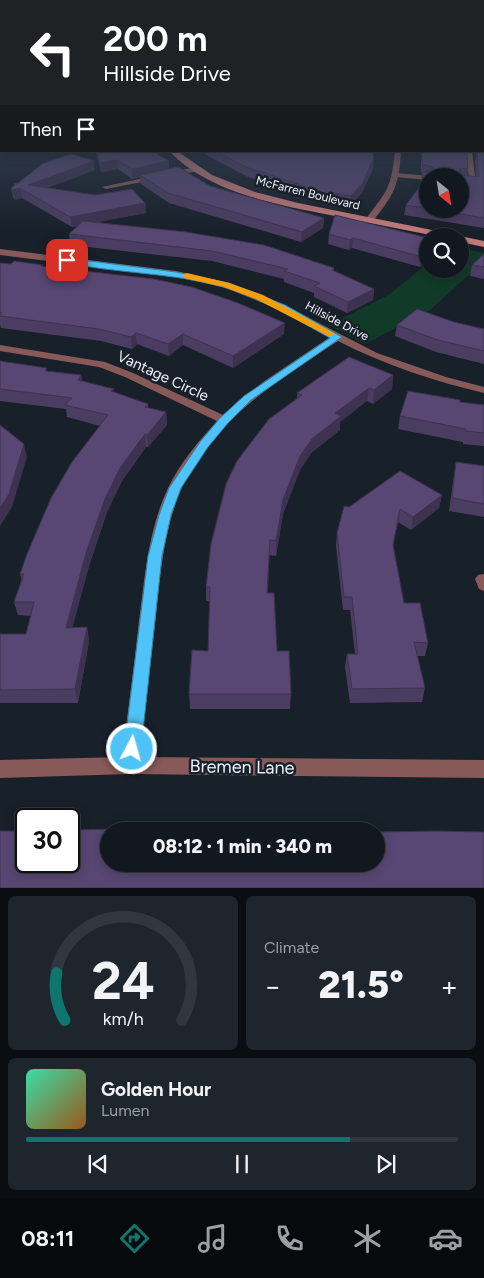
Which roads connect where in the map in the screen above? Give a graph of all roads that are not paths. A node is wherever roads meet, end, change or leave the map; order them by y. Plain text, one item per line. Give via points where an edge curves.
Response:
1 (173, 152) edge
2 (398, 152) edge
3 (469, 152) edge
4 (195, 169) junction
5 (396, 175) junction
6 (419, 177) edge
7 (469, 182) edge
8 (473, 183) junction
9 (484, 185) edge
10 (106, 187) dead end
11 (369, 220) junction
12 (419, 230) edge
13 (469, 241) edge
14 (484, 244) edge
15 (0, 252) edge
16 (337, 337) junction
17 (0, 348) edge
18 (484, 390) edge
19 (224, 420) junction
20 (130, 766) junction
21 (0, 768) edge
22 (484, 769) edge

1 - 4 street, McFarren Boulevard
2 - 5 street
3 - 8 street
4 - 10 street
4 - 11 street, McFarren Boulevard via 269,198
5 - 6 street
5 - 11 street via 390,194
7 - 8 street
8 - 9 street
11 - 12 street, McFarren Boulevard
13 - 14 street
15 - 16 street, Hillside Drive via 202,278 260,297
16 - 18 street, Hillside Drive via 418,372
16 - 19 street via 248,398
17 - 19 street, Vantage Circle via 101,364
19 - 20 street via 189,465 175,488 165,515 155,556
20 - 21 street, Bremen Lane
20 - 22 street, Bremen Lane

